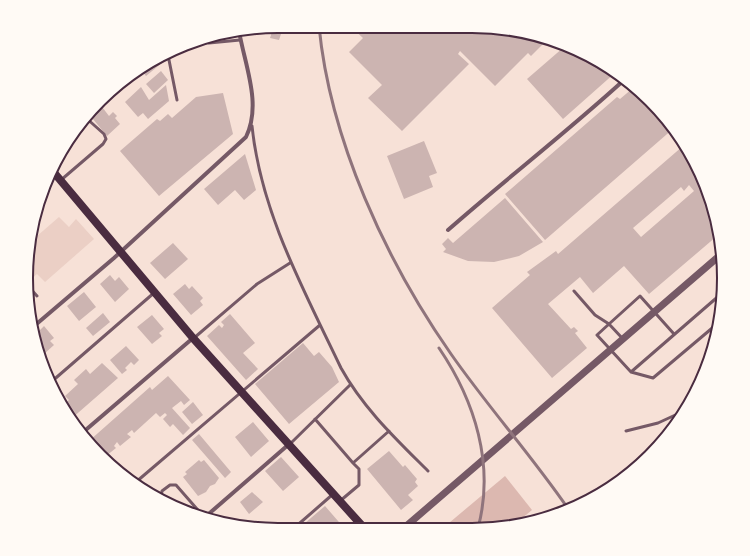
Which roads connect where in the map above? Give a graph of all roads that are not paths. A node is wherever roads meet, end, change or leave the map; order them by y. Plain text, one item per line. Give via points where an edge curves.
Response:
1 (239, 36) edge
2 (240, 40) junction
3 (209, 43) edge
4 (169, 59) edge
5 (620, 83) edge
6 (177, 100) dead end
7 (90, 121) edge
8 (252, 126) junction
9 (56, 175) edge
10 (61, 180) junction
11 (448, 230) dead end
12 (120, 251) junction
13 (716, 259) edge
14 (290, 263) junction
15 (574, 291) dead end
16 (155, 292) junction
17 (34, 293) edge
18 (37, 296) dead end
19 (716, 298) edge
20 (654, 312) junction
21 (37, 323) edge
22 (610, 324) junction
23 (320, 326) junction
24 (711, 330) edge
25 (674, 334) junction
26 (193, 338) junction
27 (623, 339) junction
28 (612, 349) junction
29 (631, 372) junction
30 (55, 378) edge
31 (350, 385) junction
32 (242, 393) junction
33 (676, 415) edge
34 (315, 420) junction
35 (86, 430) edge
36 (389, 431) junction
37 (626, 431) dead end
38 (288, 445) junction
39 (353, 463) junction
40 (428, 471) dead end
41 (139, 480) edge
42 (162, 494) edge
43 (333, 494) junction
44 (340, 501) junction
45 (197, 509) edge
46 (209, 513) edge
47 (300, 523) edge
48 (360, 523) edge
49 (410, 523) edge

1 - 2 street
2 - 3 lane
2 - 8 street via 253,98
4 - 6 lane
5 - 11 street
7 - 10 lane via 106,139
8 - 12 street via 239,145
8 - 14 lane via 254,151 263,184
9 - 10 main road
10 - 12 main road
12 - 16 main road
12 - 21 street
13 - 20 street
14 - 23 lane
14 - 26 lane via 258,284
15 - 22 lane via 595,315
16 - 26 main road
16 - 30 lane
17 - 18 lane
19 - 25 lane
20 - 22 lane via 640,296
20 - 25 lane
20 - 27 street
22 - 27 lane
22 - 28 lane via 597,335
23 - 31 lane
23 - 32 lane
24 - 29 lane via 653,378
25 - 29 lane
26 - 32 main road
26 - 35 street
27 - 28 street
28 - 29 lane
28 - 49 street
31 - 34 lane
31 - 36 lane
32 - 38 main road
32 - 41 lane
33 - 37 lane
34 - 38 lane
34 - 39 lane
36 - 39 lane
36 - 40 lane
38 - 43 main road
38 - 46 street
39 - 44 lane via 359,469 359,485
42 - 45 lane via 170,485 176,485
43 - 44 main road
43 - 47 lane
44 - 48 main road

